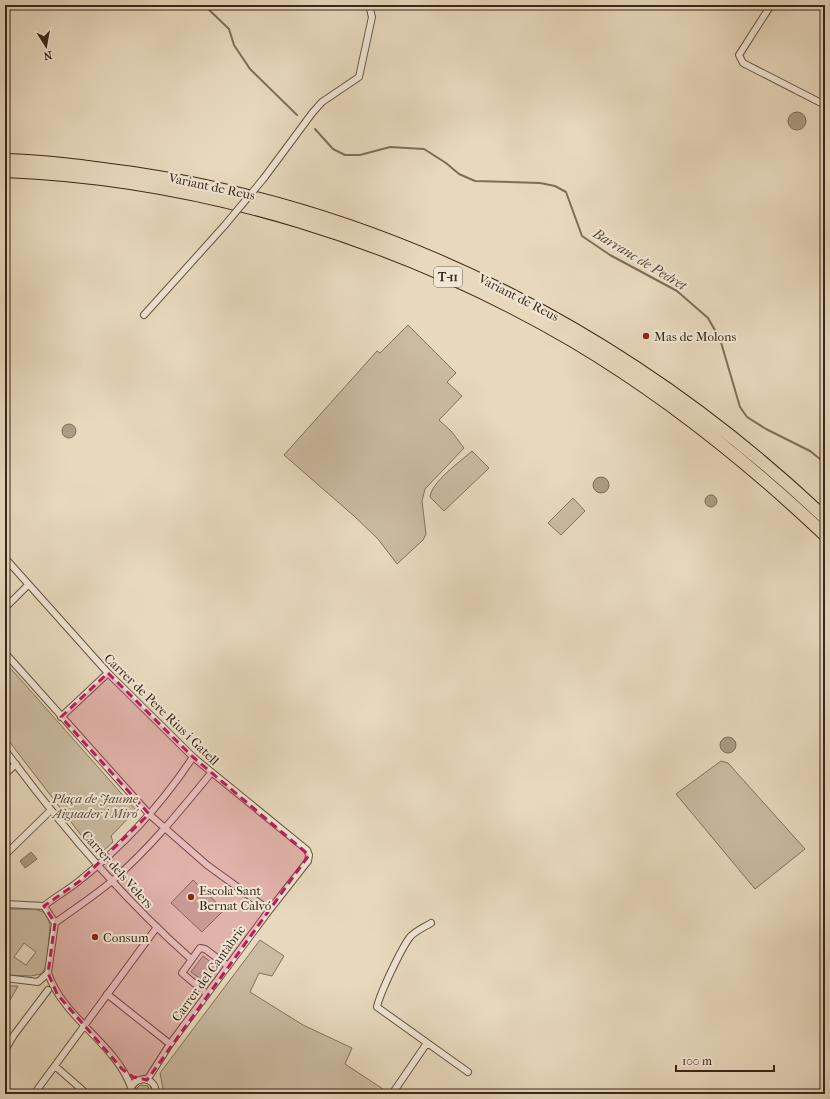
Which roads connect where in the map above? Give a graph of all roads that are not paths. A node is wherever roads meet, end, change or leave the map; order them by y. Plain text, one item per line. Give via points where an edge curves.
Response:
1 (369, 5) edge
2 (771, 5) edge
3 (825, 105) edge
4 (5, 160) edge
5 (5, 171) edge
6 (144, 315) dead end
7 (825, 518) edge
8 (825, 534) edge
9 (5, 558) edge
10 (28, 585) junction
11 (5, 608) edge
12 (5, 653) edge
13 (108, 673) junction
14 (61, 717) junction
15 (5, 750) edge
16 (194, 758) junction
17 (16, 764) junction
18 (211, 773) junction
19 (5, 774) edge
20 (51, 810) junction
21 (148, 814) junction
22 (165, 830) junction
23 (5, 855) edge
24 (306, 864) joint
25 (96, 865) junction
26 (111, 882) junction
27 (5, 904) edge
28 (44, 906) junction
29 (269, 910) junction
30 (55, 923) junction
31 (431, 923) dead end
32 (156, 927) junction
33 (192, 959) junction
34 (228, 966) junction
35 (48, 973) junction
36 (5, 978) edge
37 (38, 982) junction
38 (48, 990) junction
39 (57, 994) junction
40 (107, 994) junction
41 (207, 994) junction
42 (84, 1025) junction
43 (427, 1043) junction
44 (170, 1044) junction
45 (5, 1050) edge
46 (55, 1066) junction
47 (122, 1069) junction
48 (468, 1072) dead end
49 (144, 1079) junction
50 (130, 1092) edge
51 (35, 1094) edge
52 (87, 1094) edge
53 (156, 1094) edge
54 (392, 1094) edge

1 - 6 street, bridge via 372,17 359,77 322,102 225,225
2 - 3 street via 739,55 742,63
4 - 7 highway, Variant de Reus / T-11 via 86,166 241,193 323,216 395,241 455,267 516,296 633,365 728,435
5 - 8 highway, Variant de Reus / T-11 via 165,189 237,204 320,228 451,278 573,341 627,375 739,459
9 - 10 street, Carrer de Pere Rius i Gatell
10 - 11 street
10 - 13 street, Carrer de Pere Rius i Gatell
12 - 14 street
13 - 14 street
13 - 16 street, Carrer de Pere Rius i Gatell
14 - 21 street
15 - 17 street, Carrer dels Velers
16 - 18 street, Carrer de Pere Rius i Gatell
16 - 21 street
17 - 19 street
17 - 20 street, Carrer dels Velers
18 - 22 street
18 - 24 street, Carrer de Pere Rius i Gatell via 306,850 310,856
20 - 23 street
20 - 25 street, Carrer dels Velers
21 - 22 street
21 - 25 street
22 - 26 street
22 - 29 street
24 - 29 street, Carrer del Cantàbric
25 - 26 street, Carrer dels Velers
25 - 28 street via 80,881
26 - 30 street
26 - 32 street, Carrer dels Velers
27 - 28 street
28 - 30 street
29 - 34 street, Carrer del Cantàbric
30 - 35 street
31 - 43 street via 411,936 384,987 377,1007
32 - 33 street, Carrer dels Velers
32 - 40 street
33 - 34 street via 200,948
33 - 41 street via 182,973
34 - 41 street, Carrer del Cantàbric
35 - 37 street
35 - 39 street
36 - 37 street
37 - 38 street
38 - 39 street
38 - 45 street
39 - 42 street
40 - 42 street
40 - 44 street
41 - 44 street, Carrer del Cantàbric
42 - 46 street
42 - 47 street
43 - 48 street
43 - 54 street
44 - 49 street, Carrer del Cantàbric
46 - 51 street
46 - 52 street
47 - 49 street
47 - 50 street
49 - 50 street, Carrer del Cantàbric via 134,1082
49 - 53 street via 154,1085

